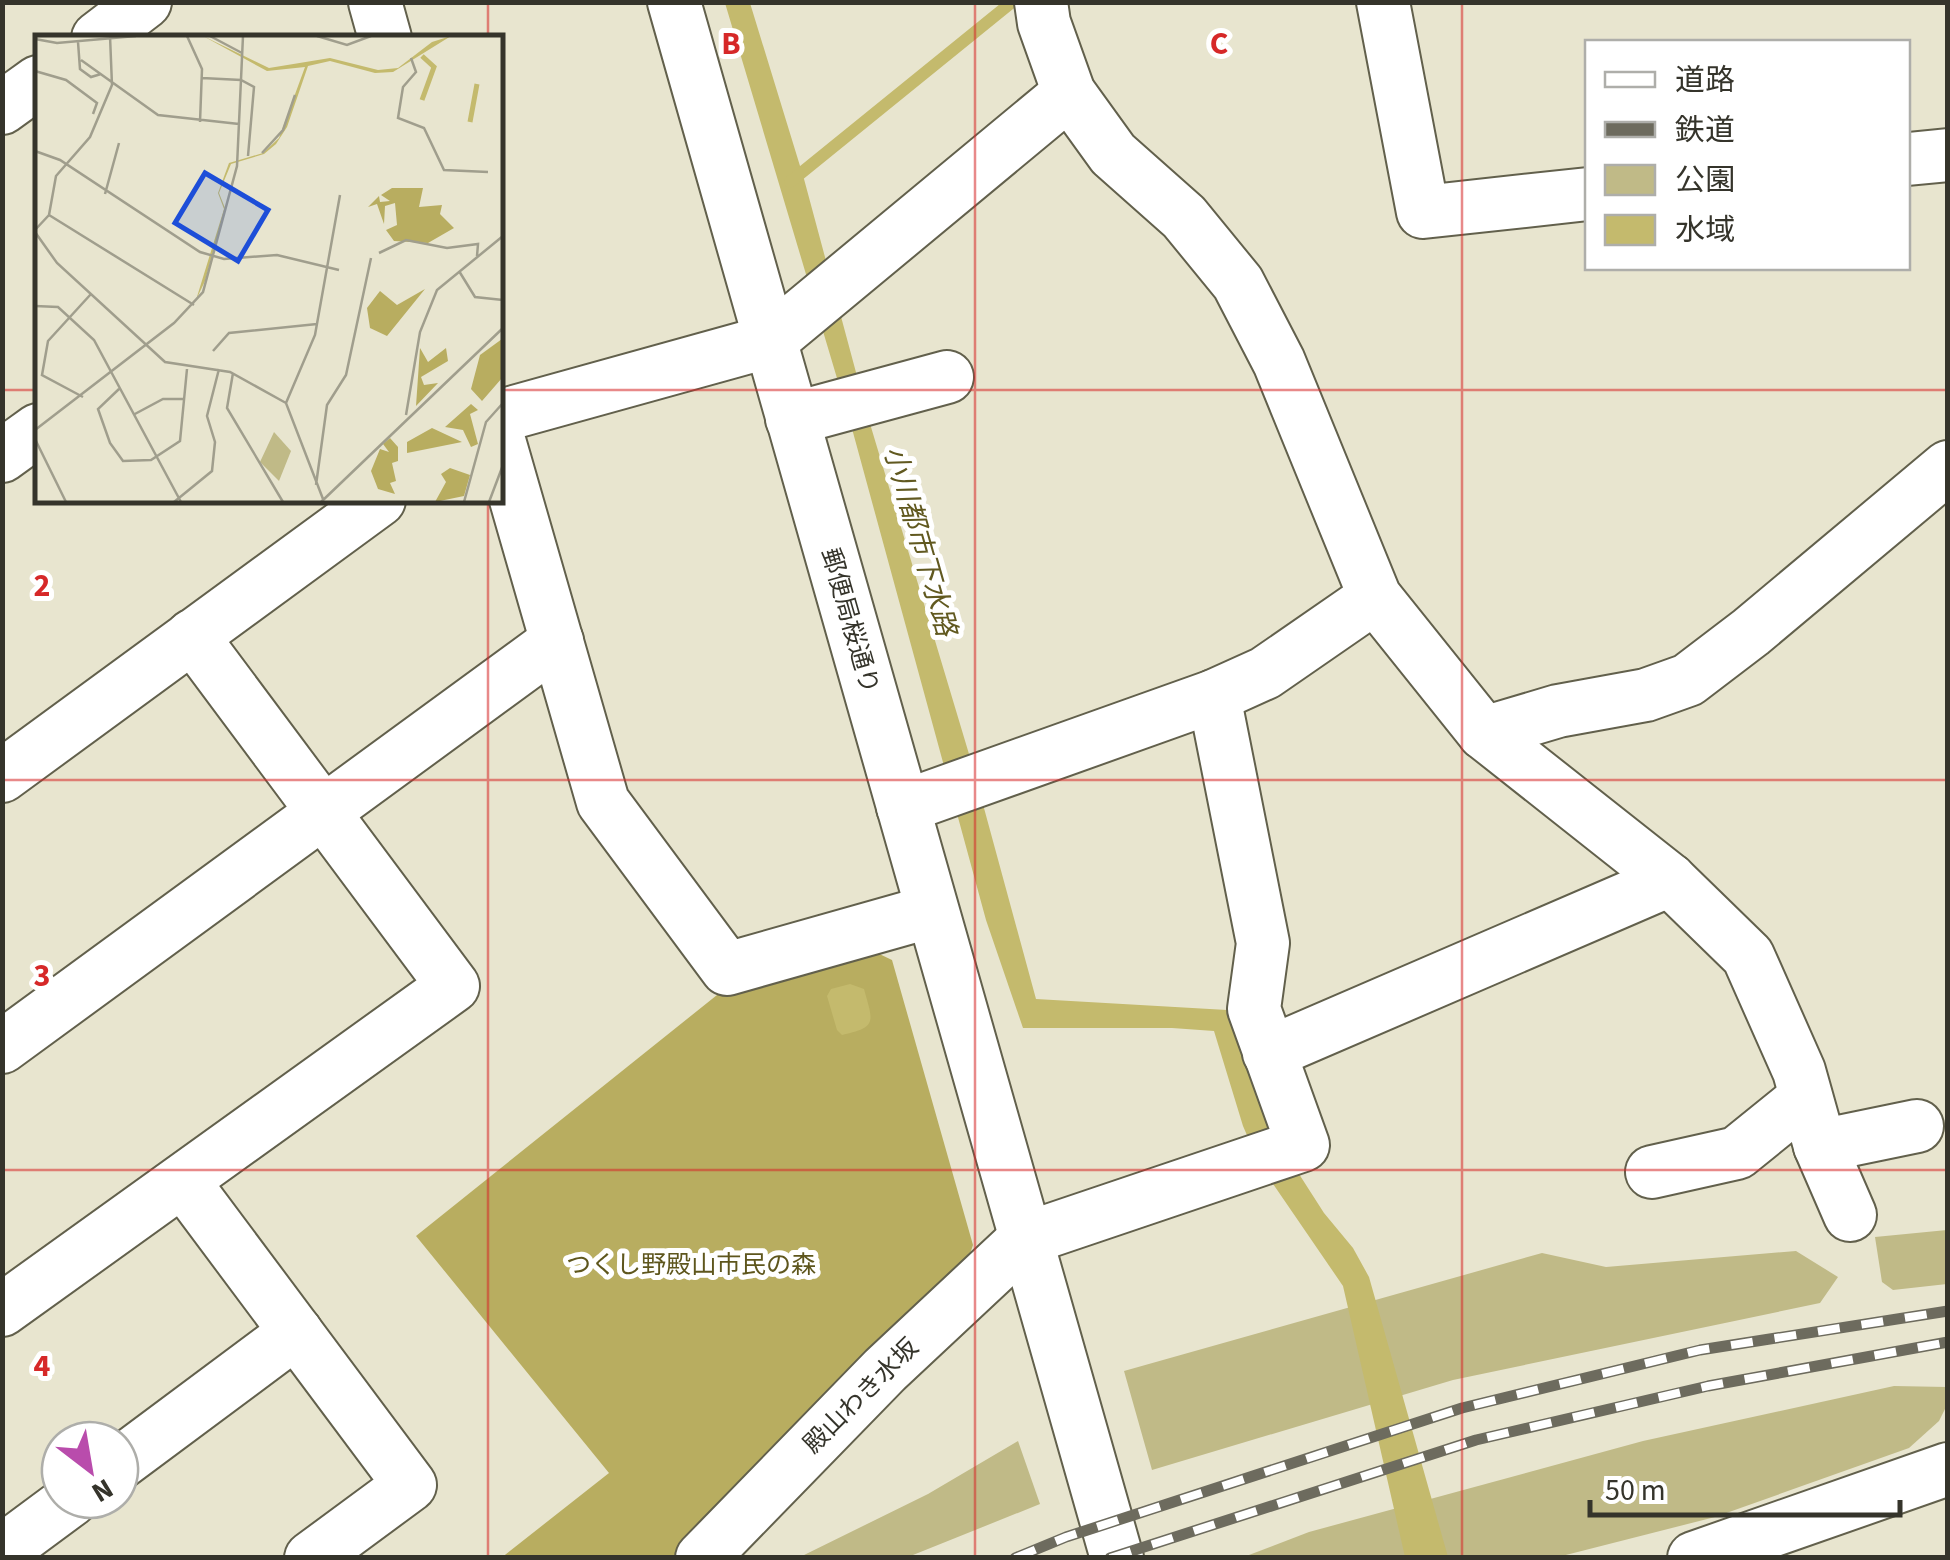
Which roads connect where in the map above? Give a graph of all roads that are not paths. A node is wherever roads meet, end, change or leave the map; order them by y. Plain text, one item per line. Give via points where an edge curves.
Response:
1 (145, 2) edge
2 (375, 2) edge
3 (674, 2) edge
4 (1041, 2) edge
5 (1383, 2) edge
6 (102, 35) edge
7 (384, 35) edge
8 (35, 84) edge
9 (1068, 93) junction
10 (2, 108) edge
11 (1948, 154) edge
12 (1910, 159) edge
13 (1585, 194) edge
14 (770, 341) junction
15 (947, 377) dead end
16 (833, 408) junction
17 (502, 415) edge
18 (35, 432) edge
19 (502, 451) edge
20 (2, 456) edge
21 (1948, 467) edge
22 (376, 502) edge
23 (1375, 598) junction
24 (192, 636) junction
25 (557, 642) junction
26 (1214, 696) junction
27 (1484, 733) junction
28 (8, 763) edge
29 (903, 807) junction
30 (326, 811) junction
31 (1670, 880) junction
32 (932, 911) junction
33 (2, 1047) edge
34 (1269, 1053) junction
35 (1813, 1122) junction
36 (1917, 1126) dead end
37 (1677, 1151) dead end
38 (183, 1181) junction
39 (1850, 1215) dead end
40 (1025, 1239) junction
41 (2, 1310) edge
42 (296, 1332) junction
43 (140, 1449) edge
44 (1948, 1469) edge
45 (44, 1520) edge
46 (2, 1551) edge
47 (313, 1557) edge
48 (702, 1558) edge
49 (1117, 1558) edge
50 (1694, 1558) edge

1 - 6 street
2 - 7 street
3 - 14 street, 郵便局桜通り
4 - 9 street
5 - 13 street via 1423,212
8 - 10 street
9 - 14 street
9 - 23 street via 1114,154 1184,217 1238,283 1279,362
11 - 12 street
14 - 16 street, 郵便局桜通り
14 - 17 street
15 - 16 street
16 - 29 street, 郵便局桜通り
18 - 20 street
19 - 25 street
21 - 27 street via 1688,680
22 - 24 street
23 - 26 street via 1264,672
23 - 27 street
24 - 28 street
24 - 30 street
25 - 30 street
25 - 32 street via 603,802 727,969
26 - 29 street
26 - 34 street via 1262,943 1254,1009
27 - 31 street
29 - 32 street, 郵便局桜通り
30 - 33 street
30 - 38 street via 453,986
31 - 34 street
31 - 35 street via 1748,956 1799,1072
32 - 40 street, 郵便局桜通り
34 - 40 street via 1303,1145
35 - 36 street
35 - 37 street via 1737,1153
35 - 39 street
38 - 41 street
38 - 42 street
40 - 48 street, 殿山わき水坂 via 885,1370
40 - 49 street, 郵便局桜通り
42 - 43 street
42 - 47 street via 410,1484
44 - 50 street
45 - 46 street

